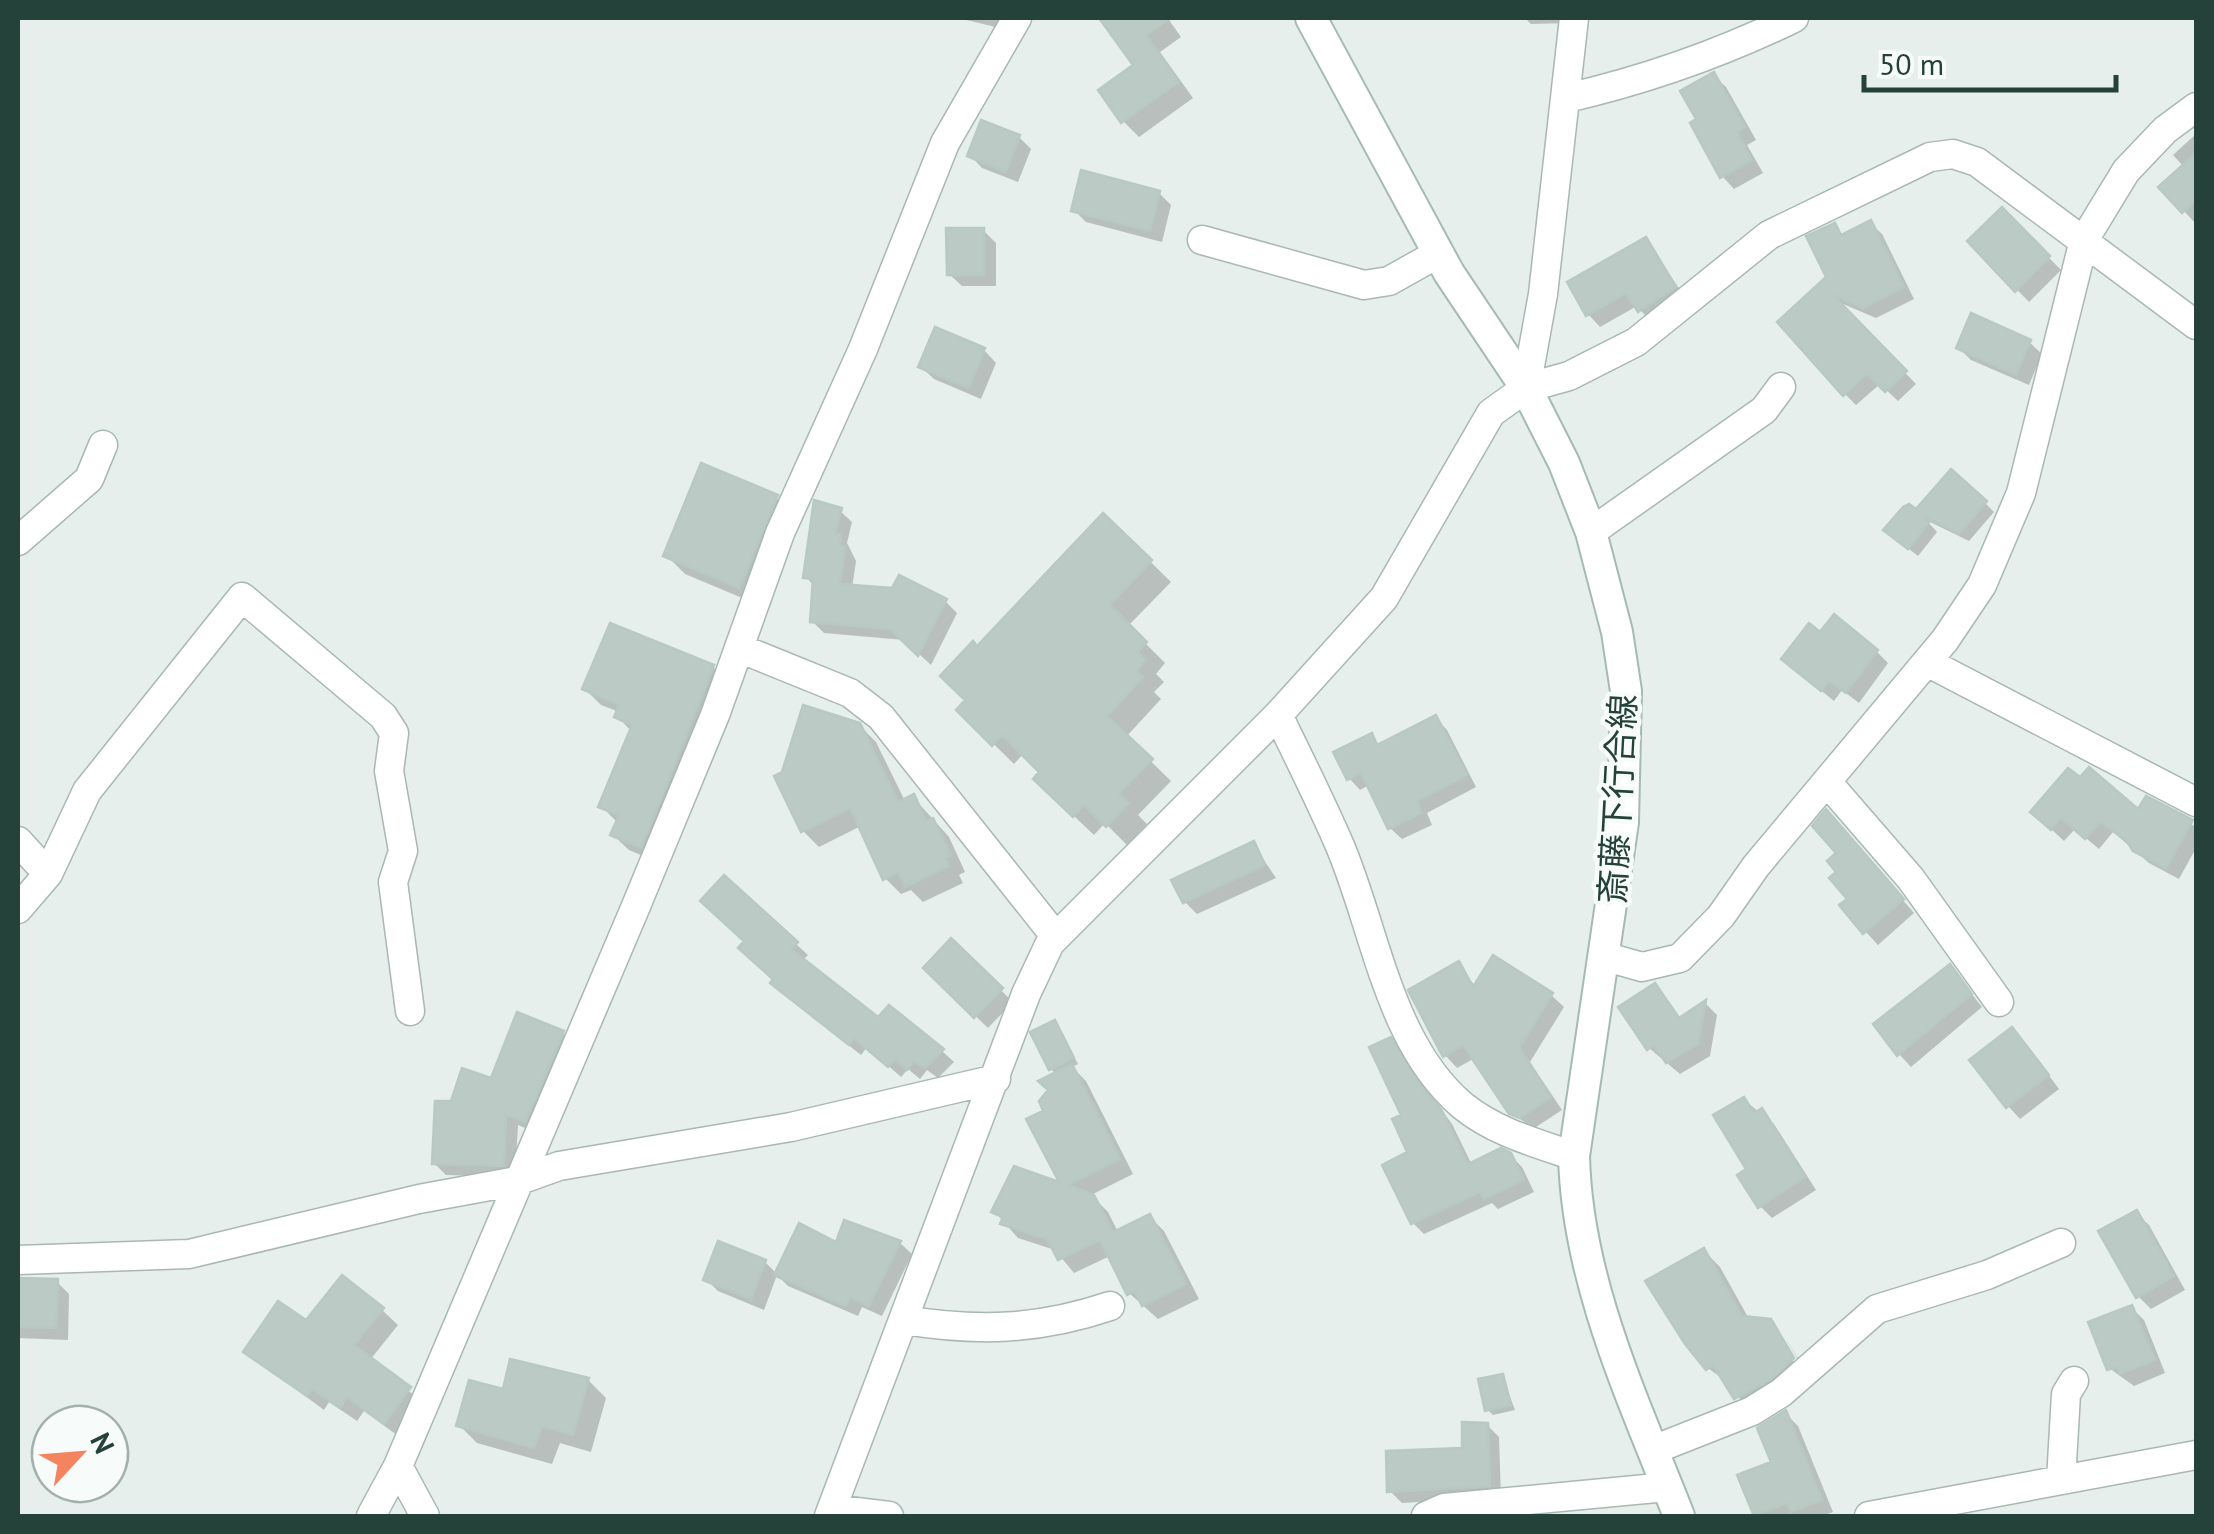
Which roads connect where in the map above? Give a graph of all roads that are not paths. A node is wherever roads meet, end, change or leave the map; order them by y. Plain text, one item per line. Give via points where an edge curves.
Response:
1 (1017, 18) edge
2 (1311, 18) edge
3 (1574, 18) edge
4 (1794, 18) edge
5 (1566, 98) junction
6 (2196, 107) edge
7 (1202, 240) dead end
8 (2084, 240) junction
9 (1438, 253) junction
10 (2196, 325) edge
11 (1526, 388) junction
12 (1781, 388) dead end
13 (103, 445) dead end
14 (1591, 532) junction
15 (18, 541) edge
16 (738, 648) junction
17 (1927, 662) junction
18 (1278, 714) junction
19 (1827, 782) junction
20 (2196, 802) edge
21 (18, 841) edge
22 (48, 874) junction
23 (18, 909) edge
24 (1056, 937) junction
25 (1603, 956) junction
26 (2000, 1002) dead end
27 (410, 1010) dead end
28 (996, 1078) junction
29 (1574, 1156) junction
30 (517, 1181) junction
31 (2061, 1243) dead end
32 (18, 1260) edge
33 (1110, 1306) dead end
34 (904, 1320) junction
35 (2074, 1381) dead end
36 (1653, 1450) junction
37 (2196, 1455) edge
38 (398, 1466) junction
39 (2061, 1480) junction
40 (1667, 1487) junction
41 (831, 1513) edge
42 (371, 1516) edge
43 (425, 1516) edge
44 (889, 1516) edge
45 (1426, 1516) edge
46 (1679, 1516) edge
47 (1869, 1516) edge

1 - 16 street via 945,143
2 - 9 main road, 斎藤下行合線
3 - 5 street
4 - 5 street via 1741,44
5 - 11 street
6 - 8 street via 2126,171
7 - 9 street via 1364,285 1390,281
8 - 10 street
8 - 11 street via 1977,162 1953,154 1930,158 1769,235 1624,349
8 - 17 street via 2004,543
9 - 11 main road, 斎藤下行合線
11 - 14 main road, 斎藤下行合線
11 - 18 street via 1491,413 1384,598
12 - 14 street via 1764,410
13 - 15 street via 88,479
14 - 25 main road, 斎藤下行合線 via 1626,690 1623,822
16 - 24 street via 850,693 882,717
16 - 30 street
17 - 19 street
17 - 20 street
18 - 24 street
18 - 29 street via 1341,848 1397,1005 1436,1079 1464,1107 1509,1134
19 - 25 street via 1680,958 1642,967
19 - 26 street via 1911,879
21 - 22 street
22 - 23 street
22 - 27 street via 87,791 242,596 383,716 394,733 388,771 403,851 392,882
24 - 28 street via 1026,994
25 - 29 main road, 斎藤下行合線
28 - 30 street via 791,1127 559,1166
28 - 34 street
29 - 36 main road, 斎藤下行合線 via 1581,1233 1606,1328
30 - 32 street via 189,1254
30 - 38 street
31 - 36 street via 1987,1275 1877,1309 1752,1412
33 - 34 street via 1058,1323 1017,1326
34 - 41 street
35 - 39 street via 2066,1394
36 - 40 main road, 斎藤下行合線
37 - 39 street
38 - 42 street
38 - 43 street
39 - 47 street
40 - 45 street via 1444,1508
40 - 46 main road, 斎藤下行合線
41 - 44 street

